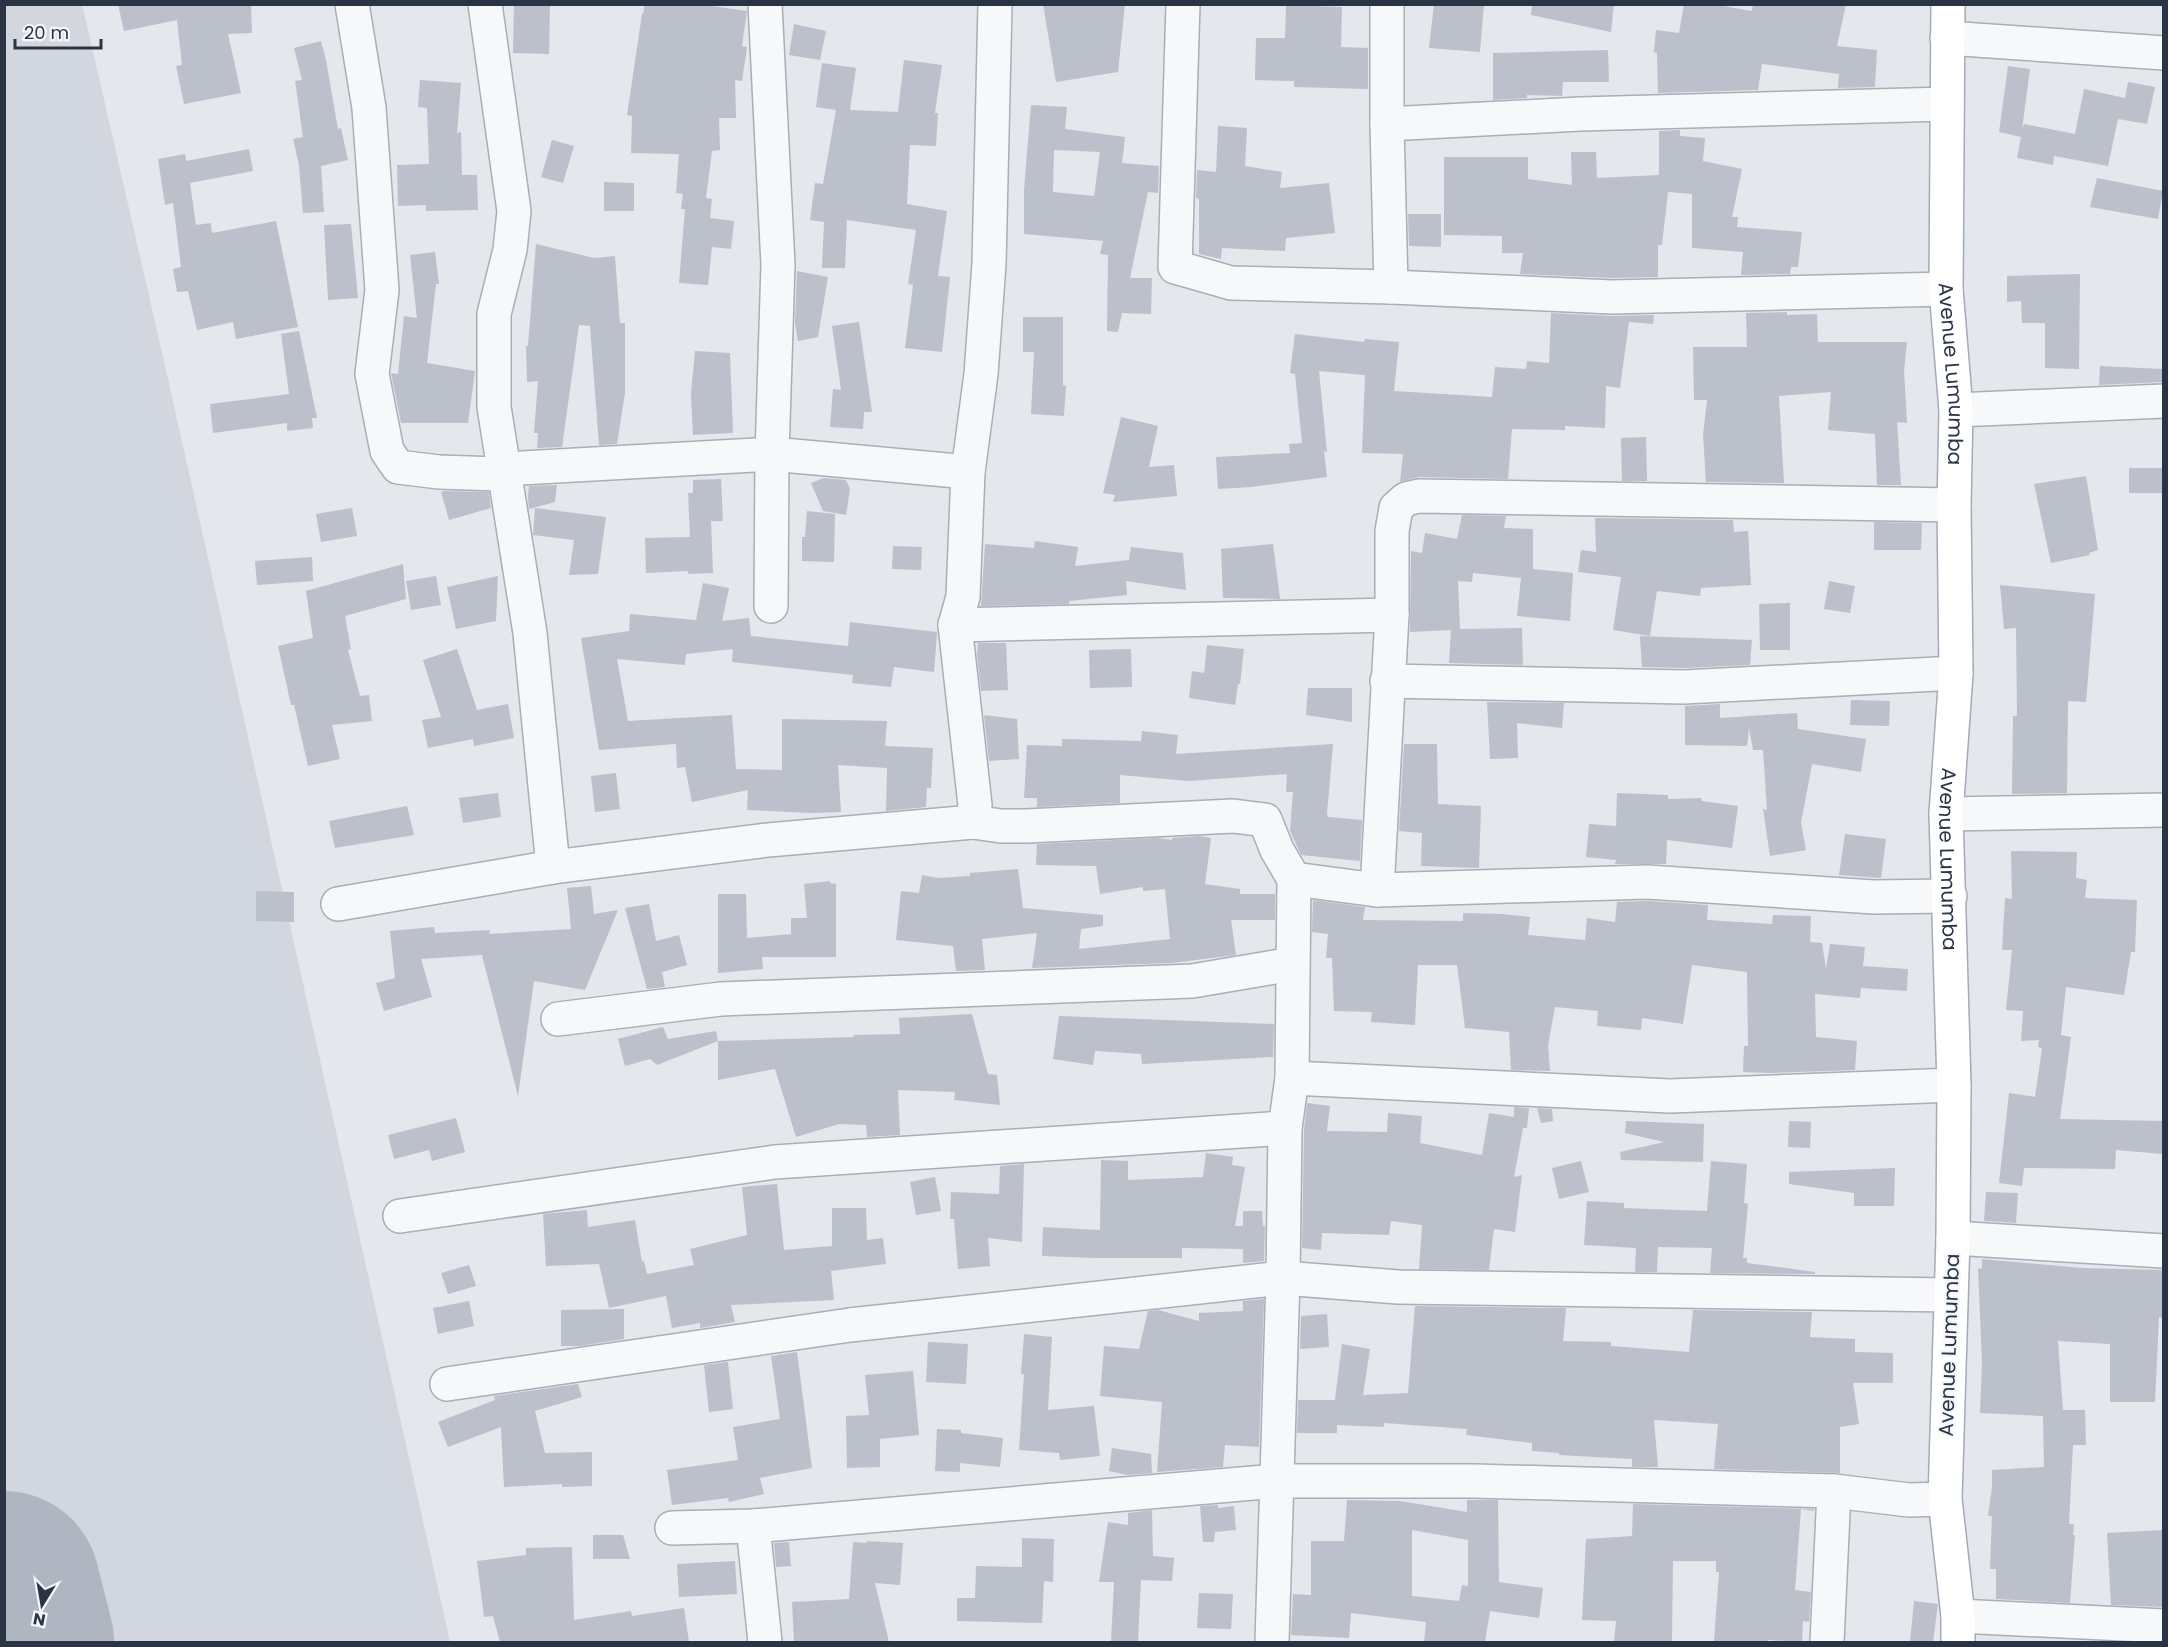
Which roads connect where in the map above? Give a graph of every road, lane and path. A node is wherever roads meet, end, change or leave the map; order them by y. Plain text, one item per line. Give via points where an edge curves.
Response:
1 (352, 4) edge
2 (485, 4) edge
3 (765, 4) edge
4 (995, 4) edge
5 (1184, 4) edge
6 (1387, 4) edge
7 (1948, 4) edge
8 (1947, 38) junction
9 (2163, 53) edge
10 (1947, 104) junction
11 (1387, 124) junction
12 (1391, 287) junction
13 (1946, 289) junction
14 (2163, 401) edge
15 (1956, 410) junction
16 (772, 454) junction
17 (504, 469) junction
18 (968, 472) junction
19 (1954, 505) junction
20 (771, 606) dead end
21 (1392, 615) junction
22 (955, 625) junction
23 (1956, 673) junction
24 (1387, 681) junction
25 (2163, 810) edge
26 (1946, 814) junction
27 (973, 822) junction
28 (553, 867) junction
29 (1294, 879) junction
30 (1377, 890) junction
31 (1950, 897) junction
32 (338, 904) dead end
33 (1292, 964) junction
34 (558, 1019) dead end
35 (1292, 1078) junction
36 (1954, 1085) junction
37 (1285, 1128) junction
38 (400, 1216) dead end
39 (1953, 1238) junction
40 (2163, 1251) edge
41 (1283, 1278) junction
42 (1950, 1295) junction
43 (447, 1384) dead end
44 (1276, 1481) junction
45 (1834, 1491) junction
46 (1945, 1498) junction
47 (753, 1526) junction
48 (672, 1528) dead end
49 (2163, 1626) edge
50 (1958, 1629) edge
51 (765, 1642) edge
52 (1272, 1642) edge
53 (1827, 1642) edge

1 - 17 street via 369,108 382,290 372,374 387,451 398,467 498,474
2 - 17 street via 514,211 510,250 494,314 494,407
3 - 16 street via 778,266
4 - 18 street via 989,264 981,374
5 - 12 street via 1175,267 1231,283
6 - 11 street
7 - 8 main road, Avenue Lumumba
8 - 9 street
8 - 10 main road, Avenue Lumumba
10 - 11 street via 1580,114
10 - 13 main road, Avenue Lumumba
11 - 12 street
12 - 13 street via 1612,297
13 - 15 main road, Avenue Lumumba
14 - 15 street
15 - 19 main road, Avenue Lumumba
16 - 17 street
16 - 18 street
16 - 20 street
17 - 28 street via 530,633
18 - 22 street via 963,597
19 - 21 street via 1419,496 1406,499 1396,508 1392,531
19 - 23 main road, Avenue Lumumba
21 - 22 street
21 - 24 street
22 - 27 street via 975,805
23 - 24 street via 1684,687
23 - 26 main road, Avenue Lumumba
24 - 30 street
25 - 26 street
26 - 31 main road, Avenue Lumumba
27 - 28 street via 768,840
27 - 29 street via 1026,826 1233,816 1265,820
28 - 32 street
29 - 30 street
29 - 33 street
30 - 31 street via 1647,882 1874,897
31 - 36 main road, Avenue Lumumba
33 - 34 street via 1192,981 722,999
33 - 35 street
35 - 36 street via 1670,1096
35 - 37 street
36 - 39 main road, Avenue Lumumba
37 - 38 street via 775,1162
37 - 41 street
39 - 40 street
39 - 42 main road, Avenue Lumumba
41 - 42 street via 1398,1287
41 - 43 street via 850,1325
41 - 44 street
42 - 46 main road, Avenue Lumumba
44 - 45 street via 1474,1481
44 - 47 street
44 - 52 street
45 - 46 street via 1909,1500
45 - 53 street
46 - 50 main road, Avenue Lumumba
47 - 48 street
47 - 51 street
49 - 50 street

